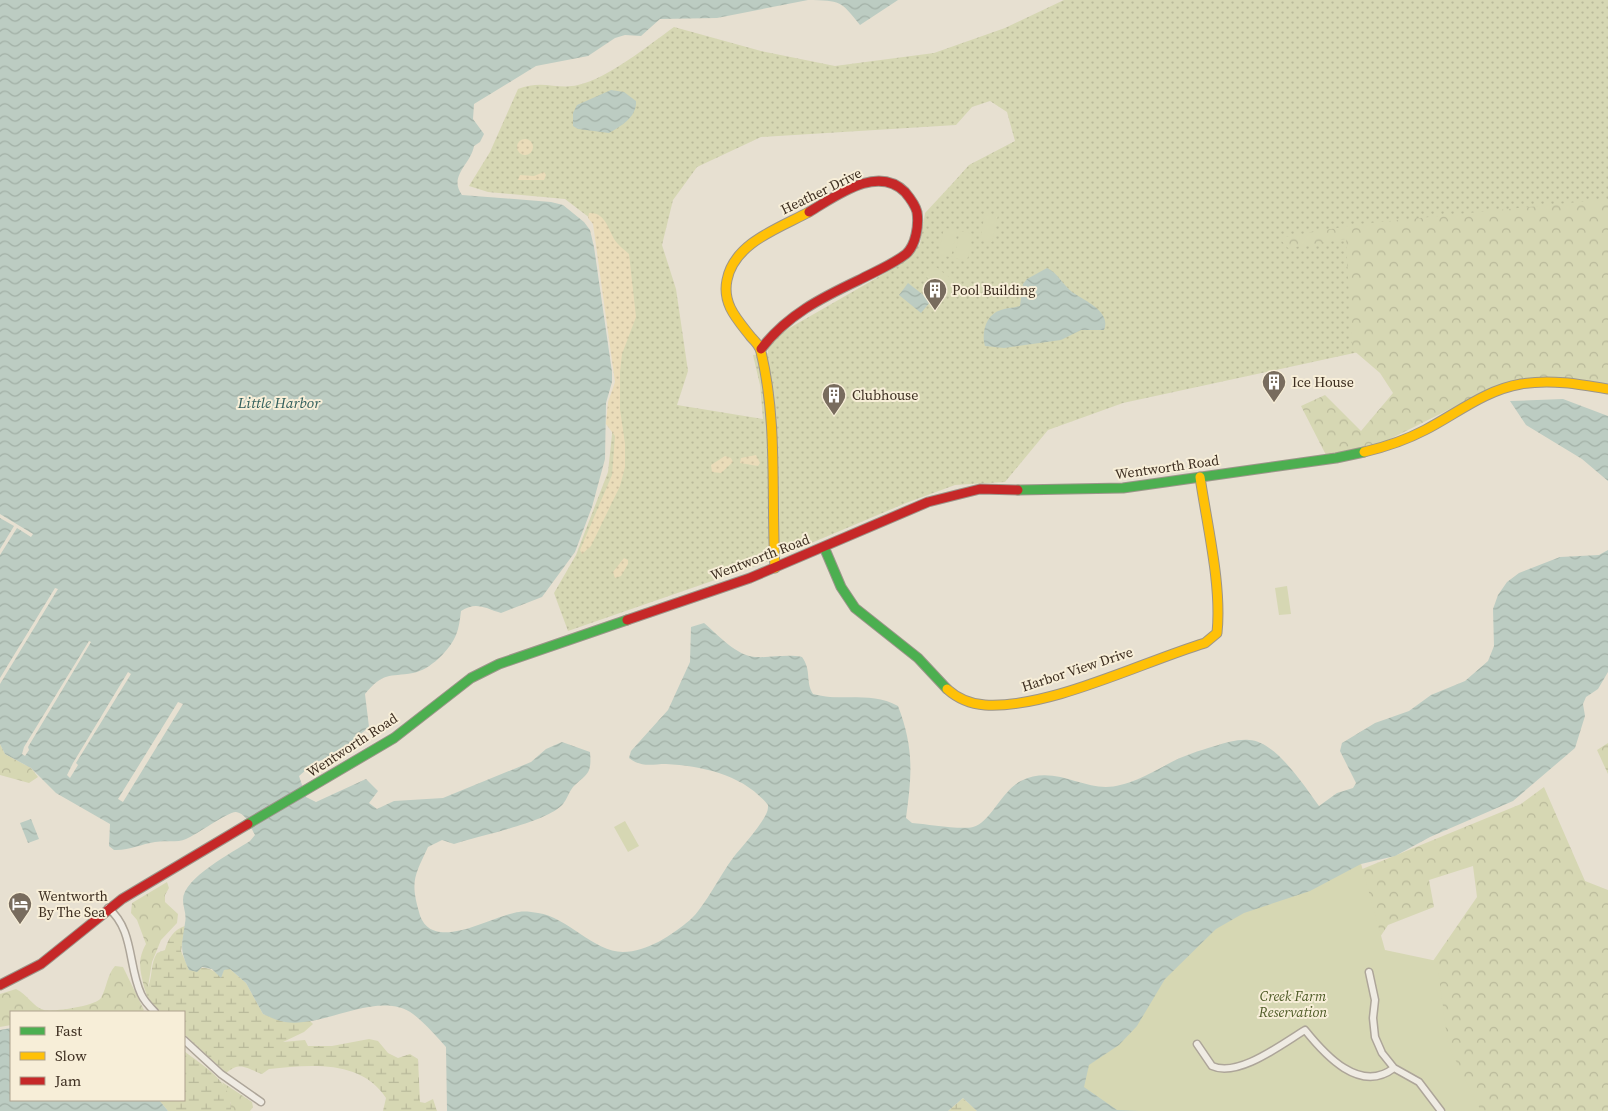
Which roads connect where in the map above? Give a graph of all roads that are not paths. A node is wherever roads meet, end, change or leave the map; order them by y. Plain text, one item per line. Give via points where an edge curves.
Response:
1 (761, 349) junction
2 (1608, 389) edge
3 (1200, 477) junction
4 (824, 547) junction
5 (775, 568) junction
6 (108, 908) junction
7 (1369, 972) dead end
8 (0, 985) edge
9 (154, 1011) edge
10 (185, 1041) edge
11 (1197, 1044) dead end
12 (1394, 1068) junction
13 (261, 1102) dead end
14 (1441, 1111) edge

1 - 1 main road, Heather Drive via 736,321 726,296 727,279 739,254 797,217 866,182 893,183 906,192 915,205 918,228 907,253 795,314 775,328
1 - 5 main road via 774,445 772,516
2 - 3 main road, Wentworth Road via 1554,382 1518,384 1485,396 1421,432 1371,451
3 - 4 main road, Wentworth Road via 1088,491 980,488 928,502
3 - 4 main road, Harbor View Drive via 1217,601 1216,633 1205,643 1032,700 987,705 969,703 952,694 914,654 854,607
4 - 5 main road, Wentworth Road
5 - 6 main road, Wentworth Road via 487,670 453,690 394,738
6 - 8 main road, Wentworth Road via 41,964
6 - 9 street via 116,915 126,936 141,994
7 - 12 street via 1375,1000 1372,1018 1375,1037
10 - 13 street via 221,1074
11 - 12 street via 1212,1066 1227,1070 1241,1067 1305,1030 1332,1060 1356,1074 1375,1077
12 - 14 street via 1419,1082

